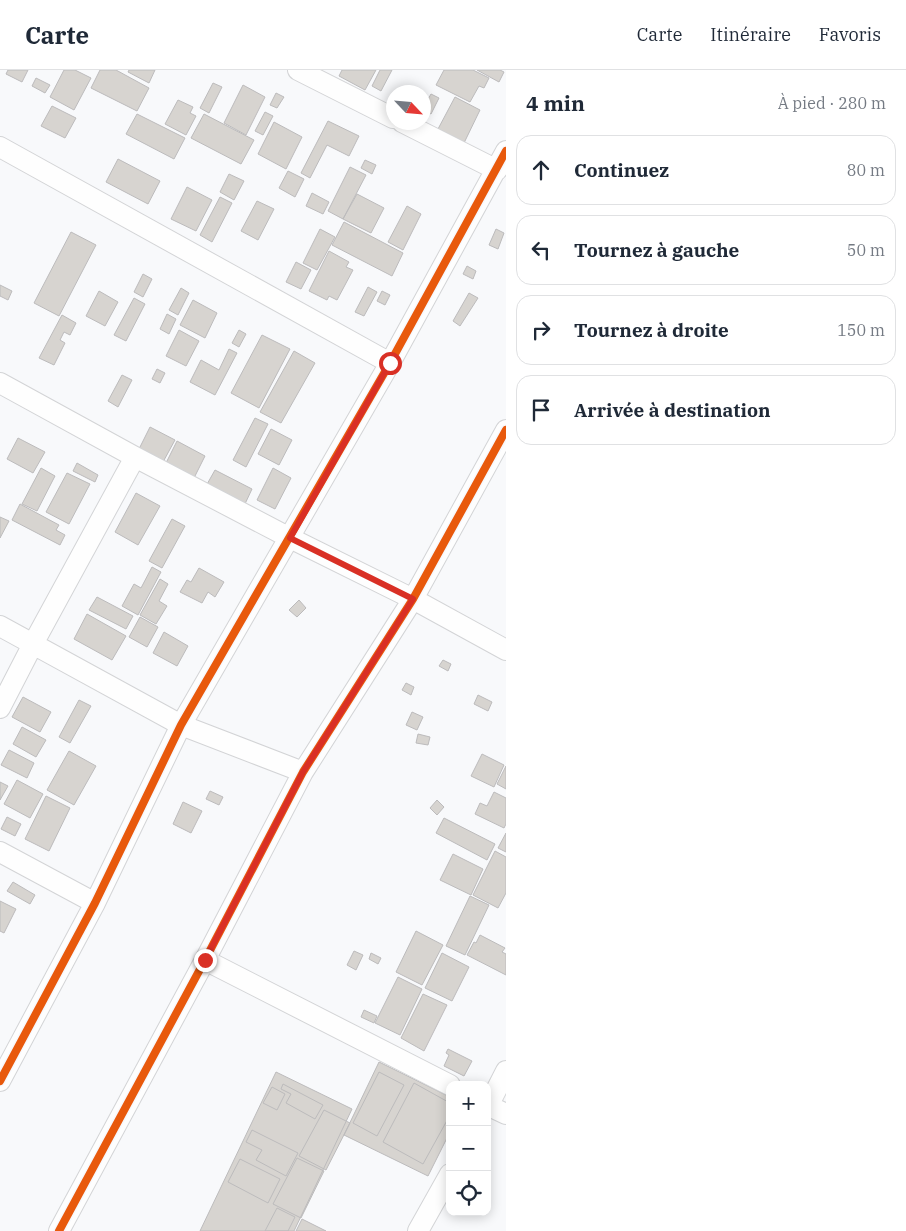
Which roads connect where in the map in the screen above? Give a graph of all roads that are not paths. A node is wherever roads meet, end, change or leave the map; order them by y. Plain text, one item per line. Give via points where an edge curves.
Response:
1 (298, 70) edge
2 (386, 114) edge
3 (418, 130) edge
4 (0, 147) edge
5 (506, 151) edge
6 (497, 170) junction
7 (390, 363) junction
8 (0, 383) edge
9 (506, 430) edge
10 (135, 457) junction
11 (290, 538) junction
12 (413, 599) junction
13 (0, 626) edge
14 (33, 644) junction
15 (506, 650) edge
16 (0, 708) edge
17 (181, 725) junction
18 (303, 772) junction
19 (0, 852) edge
20 (95, 903) junction
21 (205, 960) junction
22 (506, 1071) edge
23 (0, 1081) edge
24 (446, 1083) edge
25 (492, 1108) edge
26 (446, 1181) edge
27 (58, 1231) edge
28 (418, 1231) edge

1 - 2 street
3 - 6 street
4 - 7 street
5 - 6 street
6 - 7 street
7 - 11 street
8 - 10 street
9 - 12 street
10 - 11 street
10 - 14 street
11 - 12 street
11 - 17 street
12 - 15 street
12 - 18 street
13 - 14 street
14 - 16 street
14 - 17 street
17 - 18 street
17 - 20 street
18 - 21 street
19 - 20 street
20 - 23 street
21 - 24 street
21 - 27 street
22 - 25 street
26 - 28 street

